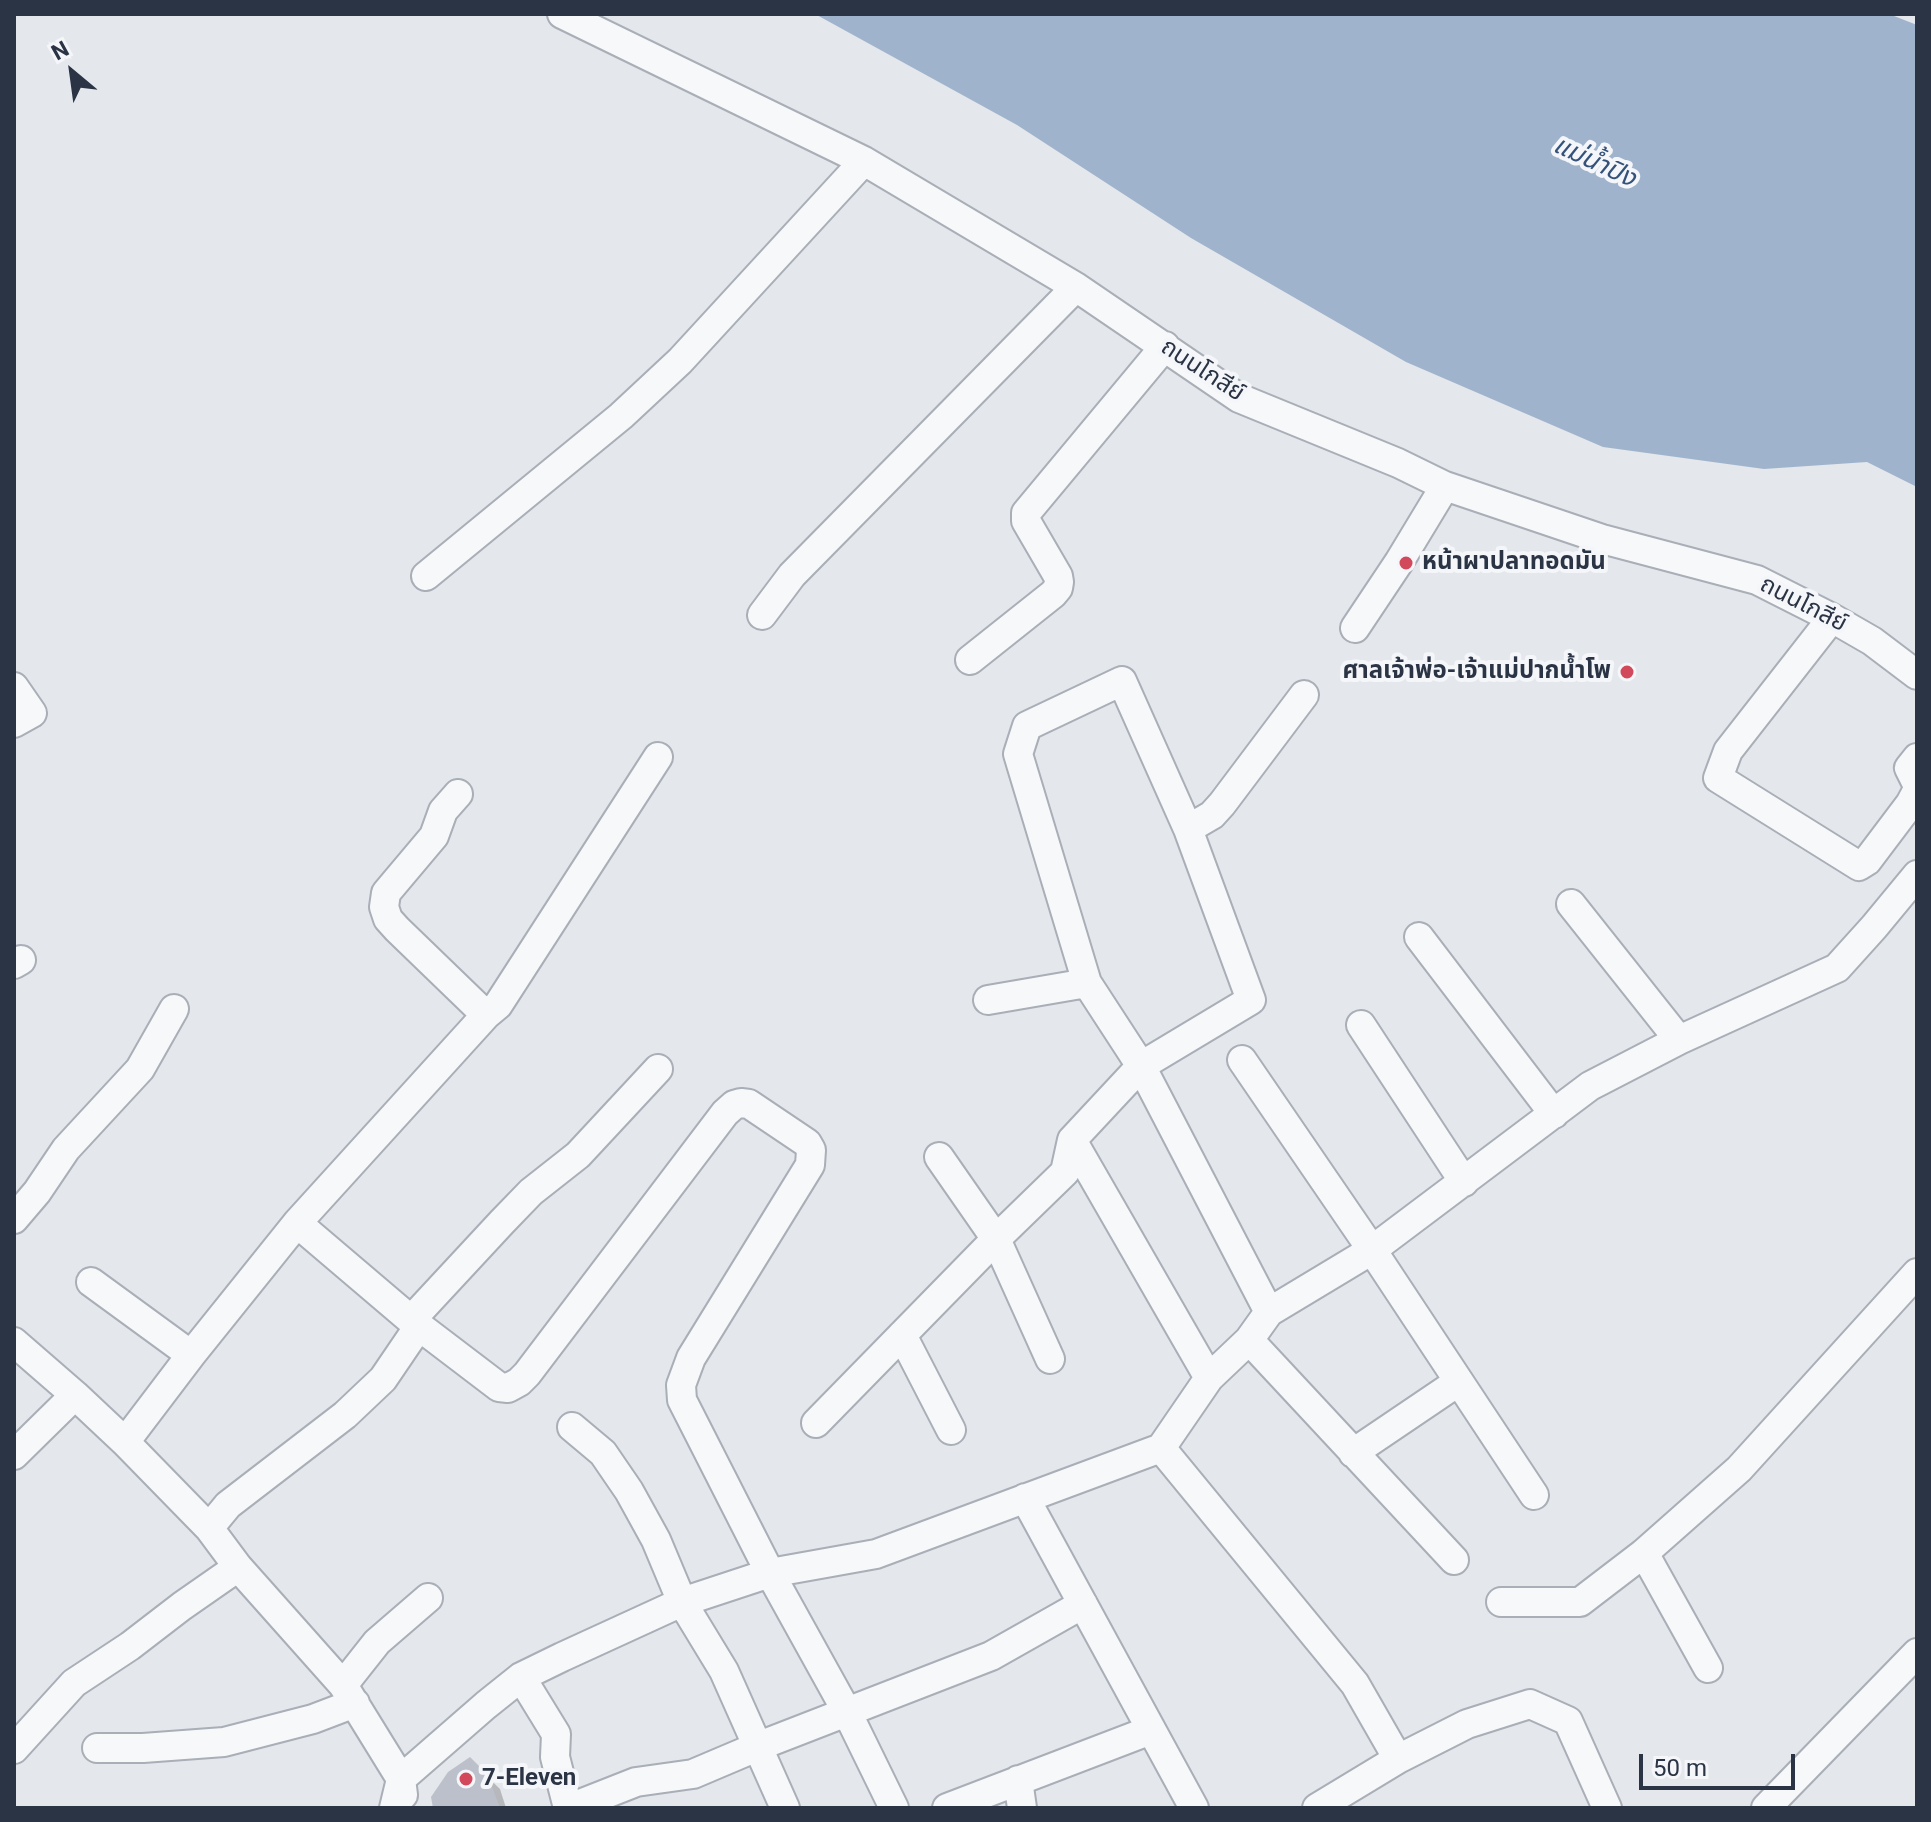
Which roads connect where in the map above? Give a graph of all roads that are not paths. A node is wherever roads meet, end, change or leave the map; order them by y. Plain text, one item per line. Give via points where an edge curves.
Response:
1 (562, 14) edge
2 (864, 161) junction
3 (1076, 287) junction
4 (1165, 346) junction
5 (1445, 486) junction
6 (426, 576) dead end
7 (762, 615) dead end
8 (1832, 618) junction
9 (1355, 628) dead end
10 (970, 660) dead end
11 (1917, 675) edge
12 (14, 687) edge
13 (1304, 695) dead end
14 (14, 723) edge
15 (658, 757) dead end
16 (1917, 758) edge
17 (1917, 784) edge
18 (1917, 791) edge
19 (458, 794) dead end
20 (1188, 829) junction
21 (1917, 875) edge
22 (1571, 904) dead end
23 (1419, 937) dead end
24 (1087, 983) junction
25 (988, 1000) dead end
26 (174, 1009) dead end
27 (486, 1015) junction
28 (1361, 1025) dead end
29 (1679, 1040) junction
30 (1242, 1060) dead end
31 (1141, 1066) junction
32 (658, 1069) dead end
33 (1554, 1114) junction
34 (1072, 1140) junction
35 (939, 1157) dead end
36 (1464, 1182) junction
37 (14, 1219) edge
38 (297, 1223) junction
39 (996, 1239) junction
40 (1372, 1250) junction
41 (1917, 1273) edge
42 (91, 1282) dead end
43 (1269, 1312) junction
44 (415, 1323) junction
45 (902, 1335) junction
46 (1249, 1340) junction
47 (14, 1342) edge
48 (191, 1355) junction
49 (1050, 1359) dead end
50 (1209, 1378) junction
51 (1458, 1382) junction
52 (75, 1395) junction
53 (816, 1423) dead end
54 (572, 1427) dead end
55 (951, 1430) dead end
56 (125, 1442) junction
57 (1161, 1448) junction
58 (1353, 1453) junction
59 (14, 1455) edge
60 (1534, 1495) dead end
61 (1025, 1498) junction
62 (209, 1528) junction
63 (1644, 1553) junction
64 (1454, 1560) dead end
65 (238, 1567) junction
66 (770, 1573) junction
67 (428, 1598) dead end
68 (682, 1602) junction
69 (1501, 1602) dead end
70 (1083, 1604) junction
71 (1917, 1653) edge
72 (1708, 1668) dead end
73 (521, 1677) junction
74 (349, 1694) junction
75 (847, 1712) junction
76 (1151, 1730) junction
77 (759, 1746) junction
78 (97, 1748) dead end
79 (14, 1749) edge
80 (1398, 1759) junction
81 (401, 1779) junction
82 (1020, 1794) edge
83 (394, 1808) edge
84 (405, 1808) edge
85 (569, 1808) edge
86 (785, 1808) edge
87 (894, 1808) edge
88 (947, 1808) edge
89 (1194, 1808) edge
90 (1317, 1808) edge
91 (1607, 1808) edge
92 (1766, 1808) edge

1 - 2 street, ถนนโกสีย์
2 - 3 street, ถนนโกสีย์
2 - 6 street via 680,361
3 - 4 street, ถนนโกสีย์
3 - 7 street via 792,575
4 - 5 street, ถนนโกสีย์ via 1239,398
4 - 10 street via 1026,513 1058,576 1058,588
5 - 8 street, ถนนโกสีย์ via 1602,539 1757,580
5 - 9 street
8 - 11 street, ถนนโกสีย์
8 - 18 street via 1728,751 1718,778 1859,866
12 - 14 street via 32,713
13 - 20 street via 1222,804
15 - 27 street via 498,1005
16 - 17 street via 1909,768
19 - 27 street via 443,811 434,836 386,893 384,907 397,929
20 - 24 street via 1122,681 1027,726 1018,754
20 - 31 street via 1251,1000
21 - 29 street via 1837,968
22 - 29 street
23 - 33 street
24 - 25 street
24 - 31 street
26 - 37 street via 140,1069 66,1149
27 - 38 street
28 - 36 street
29 - 33 street via 1590,1086
30 - 40 street
31 - 34 street
31 - 43 street
32 - 44 street via 578,1155 531,1192
33 - 36 street
34 - 39 street via 1065,1172
34 - 50 street
35 - 39 street
36 - 40 street
38 - 44 street
38 - 48 street
39 - 45 street
39 - 49 street
40 - 43 street
40 - 51 street
41 - 63 street via 1739,1469
42 - 48 street
43 - 46 street
44 - 62 street via 383,1379 228,1505
44 - 66 street via 499,1387 508,1388 527,1374 734,1105 749,1104 807,1143 810,1165 691,1358 681,1385 682,1400
45 - 53 street
45 - 55 street
46 - 50 street
46 - 58 street
47 - 52 street
48 - 56 street
50 - 57 street
51 - 58 street
51 - 60 street
52 - 56 street
52 - 59 street
54 - 68 street via 603,1453 629,1491
56 - 62 street
57 - 61 street
57 - 80 street via 1355,1684
58 - 64 street
61 - 66 street via 876,1554
61 - 70 street
62 - 65 street
63 - 69 street via 1580,1602
63 - 72 street
65 - 74 street
65 - 79 street via 74,1683
66 - 68 street
66 - 75 street
67 - 74 street via 377,1642
68 - 73 street
68 - 77 street via 724,1671
70 - 75 street via 991,1656
70 - 76 street
71 - 92 street
73 - 81 street
73 - 85 street via 556,1734 555,1757
74 - 78 street via 313,1719 224,1742
74 - 81 street
75 - 77 street
75 - 87 street
76 - 82 street
76 - 89 street
77 - 85 street via 693,1774 636,1782
77 - 86 street
80 - 90 street
80 - 91 street via 1467,1724 1530,1704 1568,1721
81 - 83 street
81 - 84 street
82 - 88 street

